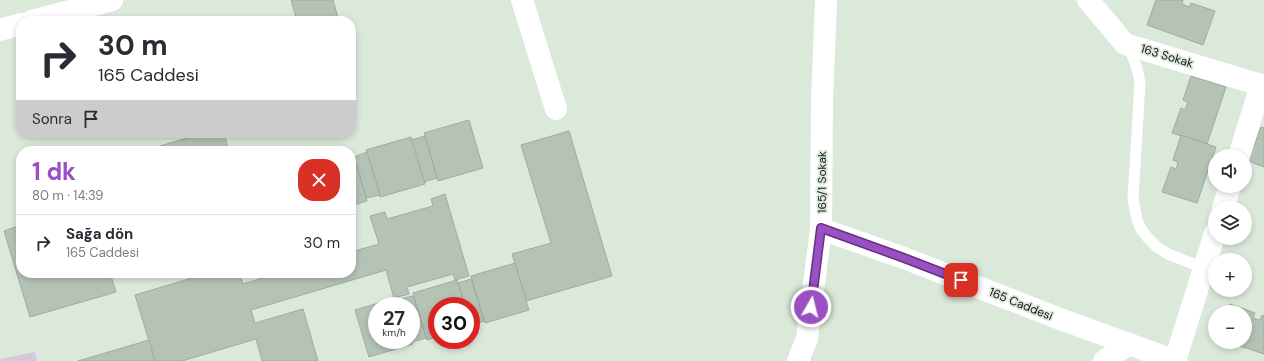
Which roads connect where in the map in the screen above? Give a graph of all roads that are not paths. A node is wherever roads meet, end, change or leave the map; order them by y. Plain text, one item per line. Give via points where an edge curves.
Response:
1 (112, 0) edge
2 (522, 0) edge
3 (826, 0) edge
4 (1088, 0) edge
5 (51, 16) edge
6 (16, 25) edge
7 (0, 30) edge
8 (1125, 44) junction
9 (1263, 85) edge
10 (556, 109) dead end
11 (1241, 149) edge
12 (821, 228) junction
13 (1211, 245) edge
14 (1204, 268) junction
15 (1129, 344) junction
16 (798, 361) edge
17 (1104, 361) edge
18 (1175, 361) edge

1 - 5 street
2 - 10 street
3 - 12 street, 165/1 Sokak
4 - 8 street, 163 Sokak
6 - 7 street
8 - 9 street, 163 Sokak
8 - 14 lane via 1134,59 1140,83 1133,199 1137,220 1157,247
9 - 11 street
12 - 15 street, 165 Caddesi
12 - 16 street, 165/1 Sokak via 807,338
13 - 14 street
14 - 18 street
15 - 17 street
15 - 18 street, 165 Caddesi

